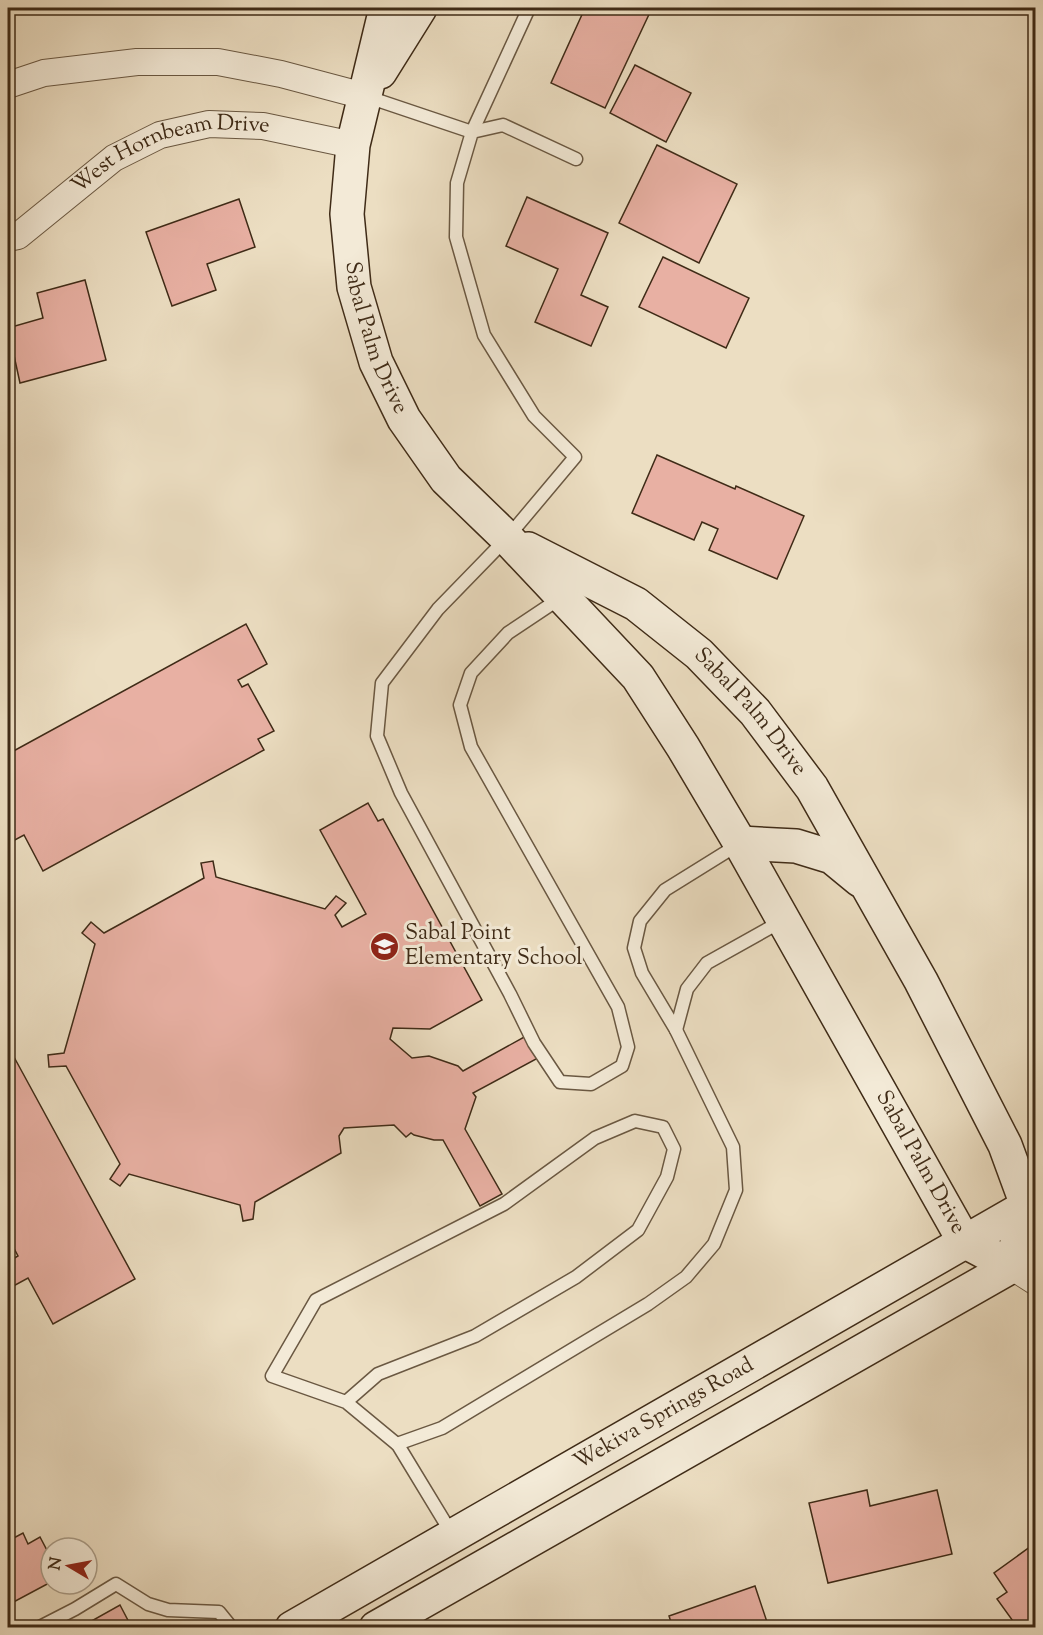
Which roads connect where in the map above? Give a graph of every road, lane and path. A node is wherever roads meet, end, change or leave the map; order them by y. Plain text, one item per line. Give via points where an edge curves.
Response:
1 (386, 8) edge
2 (420, 8) edge
3 (529, 8) edge
4 (8, 85) edge
5 (364, 96) junction
6 (472, 132) junction
7 (353, 144) junction
8 (576, 159) dead end
9 (8, 238) edge
10 (507, 538) junction
11 (562, 597) junction
12 (740, 843) junction
13 (871, 889) junction
14 (783, 920) junction
15 (676, 1030) junction
16 (1005, 1145) junction
17 (1035, 1161) edge
18 (1031, 1203) edge
19 (964, 1241) junction
20 (1027, 1267) edge
21 (346, 1402) junction
22 (397, 1444) junction
23 (453, 1535) junction
24 (38, 1628) edge
25 (232, 1628) edge
26 (292, 1628) edge
27 (376, 1628) edge

1 - 5 street, Sabal Palm Drive
2 - 5 street, Sabal Palm Drive
3 - 6 lane
4 - 5 street via 44,73 137,62 218,62
5 - 6 lane
5 - 7 street, Sabal Palm Drive
6 - 8 lane via 503,125
6 - 10 lane via 457,183 456,237 484,335 534,416 575,457
7 - 9 street, West Hornbeam Drive via 263,126 209,124 160,135 114,158 18,236
7 - 10 street, Sabal Palm Drive via 347,214 354,287 376,362 404,418 446,479
10 - 11 street, Sabal Palm Drive
10 - 11 lane via 438,609 382,683 377,736 401,792 534,1043 560,1082 591,1084 622,1066 628,1047 618,1007 471,747 460,705 471,673 508,633
10 - 13 street, Sabal Palm Drive via 636,604 699,654 755,712 812,788
11 - 12 street, Sabal Palm Drive via 638,678
12 - 13 street via 796,846 832,857
12 - 14 street, Sabal Palm Drive
12 - 15 lane via 665,891 640,921 634,948 642,973
13 - 16 street, Sabal Palm Drive
14 - 15 lane via 707,963 687,989
14 - 19 street, Sabal Palm Drive
15 - 22 lane via 733,1147 736,1190 714,1244 686,1277 648,1304 442,1428
16 - 17 street
16 - 18 street, Sabal Palm Drive
18 - 19 street, Wekiva Springs Road
18 - 20 street
19 - 20 street, Sabal Palm Drive
19 - 23 street, Wekiva Springs Road
20 - 27 street, Wekiva Springs Road
21 - 21 lane via 272,1376 316,1300 504,1204 595,1138 635,1121 663,1127 674,1149 668,1177 638,1230 576,1276 475,1336 378,1374
21 - 22 lane
22 - 23 lane
23 - 26 street, Wekiva Springs Road
24 - 25 lane via 116,1584 148,1604 168,1610 219,1612

